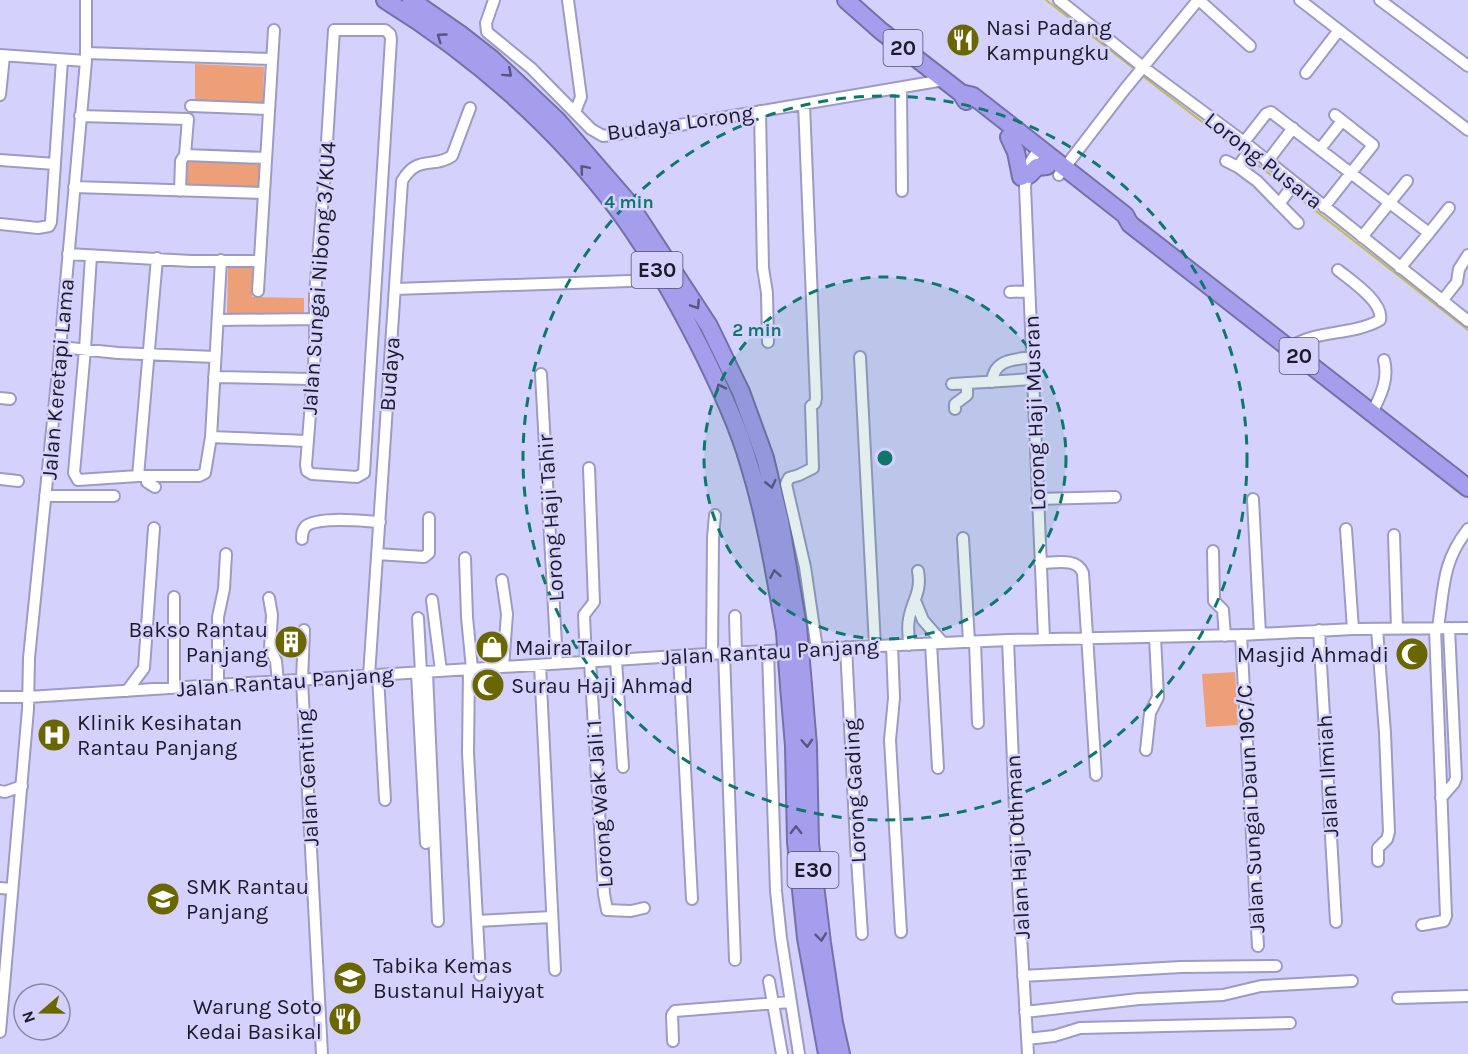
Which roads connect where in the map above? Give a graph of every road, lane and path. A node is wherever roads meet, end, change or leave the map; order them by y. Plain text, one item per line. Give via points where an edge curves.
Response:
1 (86, 0) edge
2 (385, 0) edge
3 (411, 0) edge
4 (494, 0) edge
5 (568, 0) edge
6 (846, 0) edge
7 (1059, 0) edge
8 (1198, 0) edge
9 (1300, 0) edge
10 (1380, 0) edge
11 (274, 30) dead end
12 (1339, 30) junction
13 (1250, 46) dead end
14 (2, 56) edge
15 (86, 57) junction
16 (272, 59) junction
17 (62, 60) junction
18 (1468, 66) edge
19 (1143, 67) junction
20 (1306, 73) dead end
21 (944, 80) junction
22 (901, 88) junction
23 (962, 93) junction
24 (0, 95) edge
25 (804, 104) junction
26 (191, 106) dead end
27 (470, 108) dead end
28 (269, 109) junction
29 (760, 111) junction
30 (575, 112) junction
31 (80, 116) junction
32 (1293, 128) junction
33 (1468, 130) edge
34 (1009, 136) junction
35 (1247, 145) junction
36 (1320, 149) junction
37 (185, 155) junction
38 (266, 158) junction
39 (1043, 158) junction
40 (0, 160) edge
41 (1226, 161) dead end
42 (1267, 162) junction
43 (55, 164) junction
44 (1238, 167) junction
45 (1351, 173) junction
46 (1025, 179) junction
47 (1407, 181) dead end
48 (1294, 184) junction
49 (74, 187) junction
50 (180, 191) junction
51 (902, 191) dead end
52 (263, 193) junction
53 (1390, 203) junction
54 (1279, 204) junction
55 (1324, 207) junction
56 (1449, 208) dead end
57 (1298, 223) dead end
58 (0, 224) edge
59 (1430, 233) junction
60 (1362, 237) junction
61 (69, 254) junction
62 (1468, 255) edge
63 (91, 256) junction
64 (157, 258) junction
65 (221, 260) junction
66 (260, 261) junction
67 (1400, 268) junction
68 (1338, 270) dead end
69 (630, 281) dead end
70 (395, 289) junction
71 (258, 291) dead end
72 (1029, 291) junction
73 (1010, 292) dead end
74 (1442, 300) junction
75 (218, 320) junction
76 (316, 320) junction
77 (1468, 321) edge
78 (768, 342) dead end
79 (60, 347) junction
80 (1289, 348) junction
81 (85, 349) junction
82 (149, 355) junction
83 (216, 357) junction
84 (860, 357) dead end
85 (1032, 357) junction
86 (1384, 360) dead end
87 (541, 374) dead end
88 (214, 377) junction
89 (311, 379) junction
90 (1033, 379) junction
91 (992, 382) junction
92 (968, 383) junction
93 (952, 384) dead end
94 (954, 409) dead end
95 (1372, 413) junction
96 (211, 437) junction
97 (307, 441) junction
98 (589, 468) dead end
99 (143, 476) junction
100 (0, 479) edge
101 (18, 481) dead end
102 (155, 487) dead end
103 (1468, 488) edge
104 (45, 496) junction
105 (114, 496) dead end
106 (1115, 497) dead end
107 (1037, 499) junction
108 (1253, 499) dead end
109 (715, 515) dead end
110 (429, 518) dead end
111 (380, 522) junction
112 (154, 528) dead end
113 (1346, 529) dead end
114 (1468, 529) edge
115 (1394, 535) dead end
116 (963, 538) dead end
117 (303, 539) dead end
118 (1213, 551) dead end
119 (226, 555) dead end
120 (377, 555) junction
121 (465, 558) dead end
122 (1040, 563) junction
123 (918, 571) dead end
124 (502, 580) dead end
125 (174, 597) dead end
126 (269, 598) dead end
127 (432, 600) dead end
128 (916, 603) junction
129 (735, 616) dead end
130 (418, 618) dead end
131 (1468, 627) edge
132 (1397, 628) junction
133 (1441, 628) junction
134 (1353, 629) junction
135 (1377, 629) junction
136 (304, 630) dead end
137 (791, 630) junction
138 (1319, 630) junction
139 (1260, 634) junction
140 (1241, 635) junction
141 (1225, 636) junction
142 (1155, 637) junction
143 (1044, 639) junction
144 (1008, 640) junction
145 (1088, 640) junction
146 (972, 642) junction
147 (943, 643) junction
148 (931, 644) junction
149 (892, 645) junction
150 (909, 645) junction
151 (875, 646) junction
152 (846, 647) junction
153 (818, 649) junction
154 (768, 652) junction
155 (718, 653) junction
156 (736, 653) junction
157 (679, 656) junction
158 (616, 660) junction
159 (588, 661) junction
160 (557, 663) junction
161 (540, 665) junction
162 (503, 667) junction
163 (471, 669) junction
164 (441, 671) junction
165 (421, 673) junction
166 (374, 676) junction
167 (302, 681) junction
168 (278, 682) junction
169 (218, 685) junction
170 (796, 685) junction
171 (174, 688) junction
172 (127, 691) junction
173 (0, 697) edge
174 (28, 697) junction
175 (978, 723) dead end
176 (1146, 750) dead end
177 (623, 766) dead end
178 (938, 768) dead end
179 (1096, 775) dead end
180 (22, 786) junction
181 (0, 791) edge
182 (1441, 798) junction
183 (385, 800) dead end
184 (426, 843) dead end
185 (1378, 861) dead end
186 (0, 888) edge
187 (12, 889) junction
188 (692, 899) dead end
189 (644, 908) dead end
190 (5, 912) edge
191 (552, 917) junction
192 (438, 921) dead end
193 (477, 921) junction
194 (1336, 922) dead end
195 (1422, 925) dead end
196 (900, 932) dead end
197 (862, 934) dead end
198 (1258, 946) dead end
199 (735, 960) dead end
200 (3, 966) edge
201 (1276, 966) dead end
202 (555, 970) dead end
203 (480, 975) dead end
204 (1023, 976) junction
205 (769, 981) dead end
206 (1352, 981) dead end
207 (1468, 996) edge
208 (1398, 998) dead end
209 (790, 1002) junction
210 (772, 1005) junction
211 (1025, 1012) junction
212 (1290, 1023) dead end
213 (0, 1026) edge
214 (0, 1032) edge
215 (1027, 1040) junction
216 (673, 1041) dead end
217 (322, 1054) edge
218 (782, 1054) edge
219 (799, 1054) edge
220 (827, 1054) edge
221 (842, 1054) edge
222 (1028, 1054) edge

1 - 15 street, Jalan Keretapi Lama
137 -> 2 highway, E30 via 749,461 723,395 654,263 579,162 527,108 453,46
3 -> 137 highway, E30 via 492,59 557,120 628,202 709,326 741,392 765,458 782,532
4 - 30 street, Budaya Lorong via 487,32
5 - 30 street via 581,97
6 - 21 highway, 20
7 - 19 street, Lorong Pusara
8 - 13 street
8 - 19 street
9 - 12 street
10 - 18 street
11 - 16 street
12 - 20 street
12 - 33 street
14 - 17 street
14 - 24 street
15 - 16 street
15 - 17 street
15 - 31 street, Jalan Keretapi Lama
16 - 28 street
17 - 43 street
19 - 35 street, Lorong Pusara
19 - 39 street
21 - 22 street, Budaya Lorong
21 - 23 highway, 20
22 - 25 street, Budaya Lorong
22 - 51 street
23 - 34 highway, 20 via 967,104
23 - 39 highway, 20 via 973,96
25 - 29 street, Budaya Lorong
25 - 153 street via 816,398 810,417 813,468 789,478 786,484 806,567
26 - 28 street
27 - 70 street, Budaya via 452,156 421,163 408,170 402,181
28 - 38 street
29 - 30 street, Budaya Lorong via 603,136
29 - 78 street
31 - 37 street via 188,119
31 - 49 street, Jalan Keretapi Lama
32 - 35 street via 1271,112
32 - 36 street
32 - 42 street
34 - 39 highway, 20
34 - 46 highway
35 - 42 street, Lorong Pusara
35 - 44 street
36 - 45 street
36 - 45 street via 1338,118 1373,145
37 - 38 street
37 - 50 street via 181,161
38 - 52 street
39 - 46 highway
39 - 46 street, Lorong Haji Musran via 1022,163
39 - 80 highway, 20 via 1125,215 1131,224
40 - 43 street
41 - 44 street
42 - 48 street, Lorong Pusara
43 - 58 street via 49,226
44 - 54 street
45 - 53 street
45 - 55 street
46 - 72 street, Lorong Haji Musran
47 - 53 street
48 - 54 street
48 - 55 street, Lorong Pusara
49 - 50 street
49 - 61 street, Jalan Keretapi Lama
50 - 52 street
52 - 66 street
53 - 59 street
53 - 60 street
54 - 57 street
55 - 60 street, Lorong Pusara
56 - 59 street
59 - 67 street
60 - 67 street, Lorong Pusara
61 - 63 street
61 - 79 street, Jalan Keretapi Lama
62 - 74 street via 1459,269 1457,282
63 - 64 street
63 - 81 street
64 - 65 street
64 - 82 street
65 - 66 street
65 - 75 street
66 - 71 street
67 - 74 street, Lorong Pusara
68 - 80 street via 1375,303 1381,311 1380,320 1364,328 1302,340
69 - 70 street
70 - 111 street, Budaya
72 - 73 street
72 - 85 street, Lorong Haji Musran
74 - 77 street, Lorong Pusara
75 - 76 street
75 - 83 street
76 - 89 street, Jalan Sungai Nibong 3/KU4
76 - 97 street, Jalan Sungai Nibong 3/KU4 via 334,30 385,30 391,39 364,473 357,477 312,474 306,465
79 - 81 street
79 - 104 street, Jalan Keretapi Lama
80 - 95 highway, 20
81 - 82 street
81 - 99 street via 75,477 78,480
82 - 83 street
82 - 99 street
83 - 88 street
84 - 151 street
85 - 90 street, Lorong Haji Musran
85 - 91 street via 998,366
86 - 95 street via 1384,387
87 - 160 street, Lorong Haji Tahir
88 - 89 street
88 - 96 street
89 - 97 street, Jalan Sungai Nibong 3/KU4
90 - 91 street
90 - 107 street, Lorong Haji Musran
91 - 92 street
92 - 93 street
92 - 94 street via 967,395
95 - 103 highway, 20
96 - 97 street
96 - 99 street via 205,473 200,476
98 - 159 street via 594,602 584,615
99 - 102 street
100 - 101 street
104 - 105 street
104 - 174 street, Jalan Keretapi Lama
106 - 107 street
107 - 122 street, Lorong Haji Musran
108 - 139 street
109 - 155 street
110 - 120 street via 429,554
111 - 117 street via 319,521 305,527
111 - 120 street, Budaya
112 - 172 street via 144,668
113 - 134 street
114 - 133 street via 1456,544 1447,566
115 - 132 street
116 - 146 street
118 - 141 street via 1214,601 1223,610
119 - 169 street via 219,617
120 - 166 street, Budaya
121 - 163 street
122 - 143 street, Lorong Haji Musran
122 - 145 street via 1075,562 1081,567
123 - 128 street
124 - 162 street via 507,614
125 - 171 street
126 - 168 street via 270,644
127 - 164 street
128 - 147 street via 922,620
128 - 150 street via 908,622
129 - 156 street
130 - 165 street
131 - 133 street, Jalan Rantau Panjang
132 - 133 street, Jalan Rantau Panjang
132 - 135 street, Jalan Rantau Panjang
133 - 182 street
133 - 182 street via 1456,778
134 - 135 street, Jalan Rantau Panjang
134 - 138 street, Jalan Rantau Panjang
135 - 185 street via 1389,832 1378,848
136 - 167 street, Jalan Genting
137 - 170 highway, E30, bridge
138 - 139 street, Jalan Rantau Panjang
138 - 194 street, Jalan Ilmiah
139 - 140 street, Jalan Rantau Panjang
140 - 141 street, Jalan Rantau Panjang
140 - 198 street, Jalan Sungai Daun 19C/C
141 - 142 street, Jalan Rantau Panjang
142 - 145 street, Jalan Rantau Panjang
142 - 176 street via 1158,697 1150,713
143 - 144 street, Jalan Rantau Panjang
143 - 145 street, Jalan Rantau Panjang
144 - 146 street, Jalan Rantau Panjang
144 - 204 street, Jalan Haji Othman
145 - 179 street
146 - 147 street, Jalan Rantau Panjang
146 - 175 street
147 - 148 street, Jalan Rantau Panjang
148 - 150 street, Jalan Rantau Panjang
148 - 178 street
149 - 150 street, Jalan Rantau Panjang
149 - 151 street, Jalan Rantau Panjang
149 - 196 street via 894,698 890,740
151 - 152 street, Jalan Rantau Panjang
152 - 153 street, Jalan Rantau Panjang
152 - 197 street, Lorong Gading
153 - 154 street, Jalan Rantau Panjang
154 - 156 street, Jalan Rantau Panjang
154 - 209 street via 776,891
155 - 156 street, Jalan Rantau Panjang
155 - 157 street, Jalan Rantau Panjang
155 - 199 street
157 - 158 street, Jalan Rantau Panjang
157 - 188 street
158 - 159 street, Jalan Rantau Panjang
158 - 177 street
159 - 160 street, Jalan Rantau Panjang
159 - 189 street, Lorong Wak Jali 1 via 607,910
160 - 161 street, Jalan Rantau Panjang
161 - 162 street, Jalan Rantau Panjang
161 - 191 street
162 - 163 street, Jalan Rantau Panjang
163 - 164 street, Jalan Rantau Panjang
163 - 193 street via 468,753
164 - 165 street, Jalan Rantau Panjang
165 - 166 street, Jalan Rantau Panjang
165 - 184 street
165 - 192 street
166 - 167 street, Jalan Rantau Panjang
166 - 183 street, Budaya
167 - 168 street, Jalan Rantau Panjang
167 - 217 street, Jalan Genting
168 - 169 street, Jalan Rantau Panjang
169 - 171 street, Jalan Rantau Panjang
220 -> 170 highway, E30 via 806,938 796,842
170 -> 221 highway, E30 via 808,746 810,843 822,943
171 - 172 street, Jalan Rantau Panjang
172 - 174 street, Jalan Rantau Panjang
173 - 174 street, Jalan Rantau Panjang
174 - 180 street, Jalan Keretapi Lama
180 - 181 street
180 - 187 street, Jalan Keretapi Lama
182 - 195 street via 1446,916 1440,923
186 - 187 street
187 - 190 street, Jalan Keretapi Lama
190 - 200 street, Jalan Keretapi Lama
191 - 193 street
191 - 202 street
193 - 203 street
200 - 213 street, Jalan Keretapi Lama
201 - 204 street
204 - 211 street, Jalan Haji Othman
205 - 210 street
206 - 211 street via 1261,986 1223,995 1139,999
207 - 208 street
209 - 210 street
209 - 219 street
210 - 216 street via 675,1011
210 - 218 street
211 - 215 street, Jalan Haji Othman
212 - 215 street via 1080,1028
213 - 214 street, Jalan Keretapi Lama
215 - 222 street, Jalan Haji Othman

